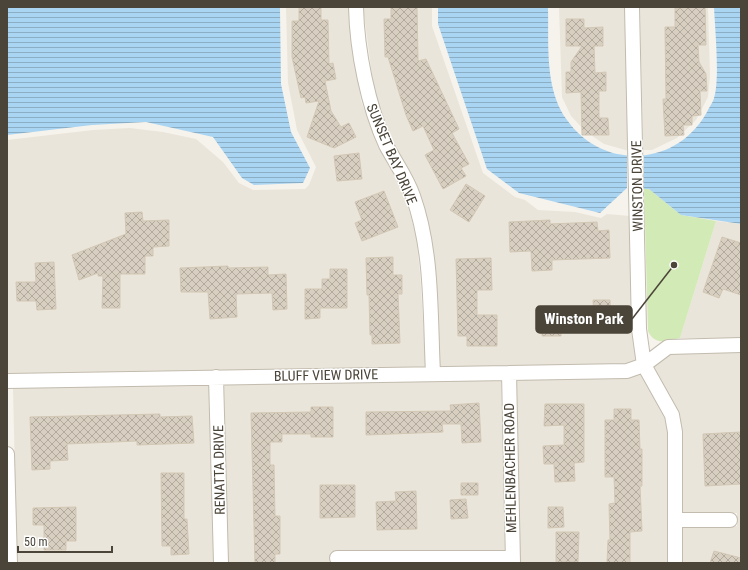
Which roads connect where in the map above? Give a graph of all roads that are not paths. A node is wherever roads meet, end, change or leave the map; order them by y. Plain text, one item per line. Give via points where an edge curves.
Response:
1 (356, 7) edge
2 (632, 7) edge
3 (741, 345) edge
4 (644, 365) junction
5 (433, 373) junction
6 (509, 373) junction
7 (216, 377) junction
8 (7, 382) edge
9 (7, 454) edge
10 (675, 520) junction
11 (730, 520) dead end
12 (338, 558) dead end
13 (513, 560) edge
14 (10, 563) edge
15 (221, 563) edge
16 (675, 563) edge

1 - 5 street, SUNSET BAY DRIVE via 368,99 387,146 413,196 423,235 428,273
2 - 4 street, WINSTON DRIVE via 639,329
3 - 4 street, BLUFF VIEW DRIVE via 668,347
4 - 6 street, BLUFF VIEW DRIVE via 627,371
4 - 10 street via 672,415 675,432
5 - 6 street, BLUFF VIEW DRIVE
5 - 7 street, BLUFF VIEW DRIVE
6 - 13 street, MEHLENBACHER ROAD
7 - 8 street, BLUFF VIEW DRIVE
7 - 15 street, RENATTA DRIVE
9 - 14 street
10 - 11 street
10 - 16 street
12 - 13 street

